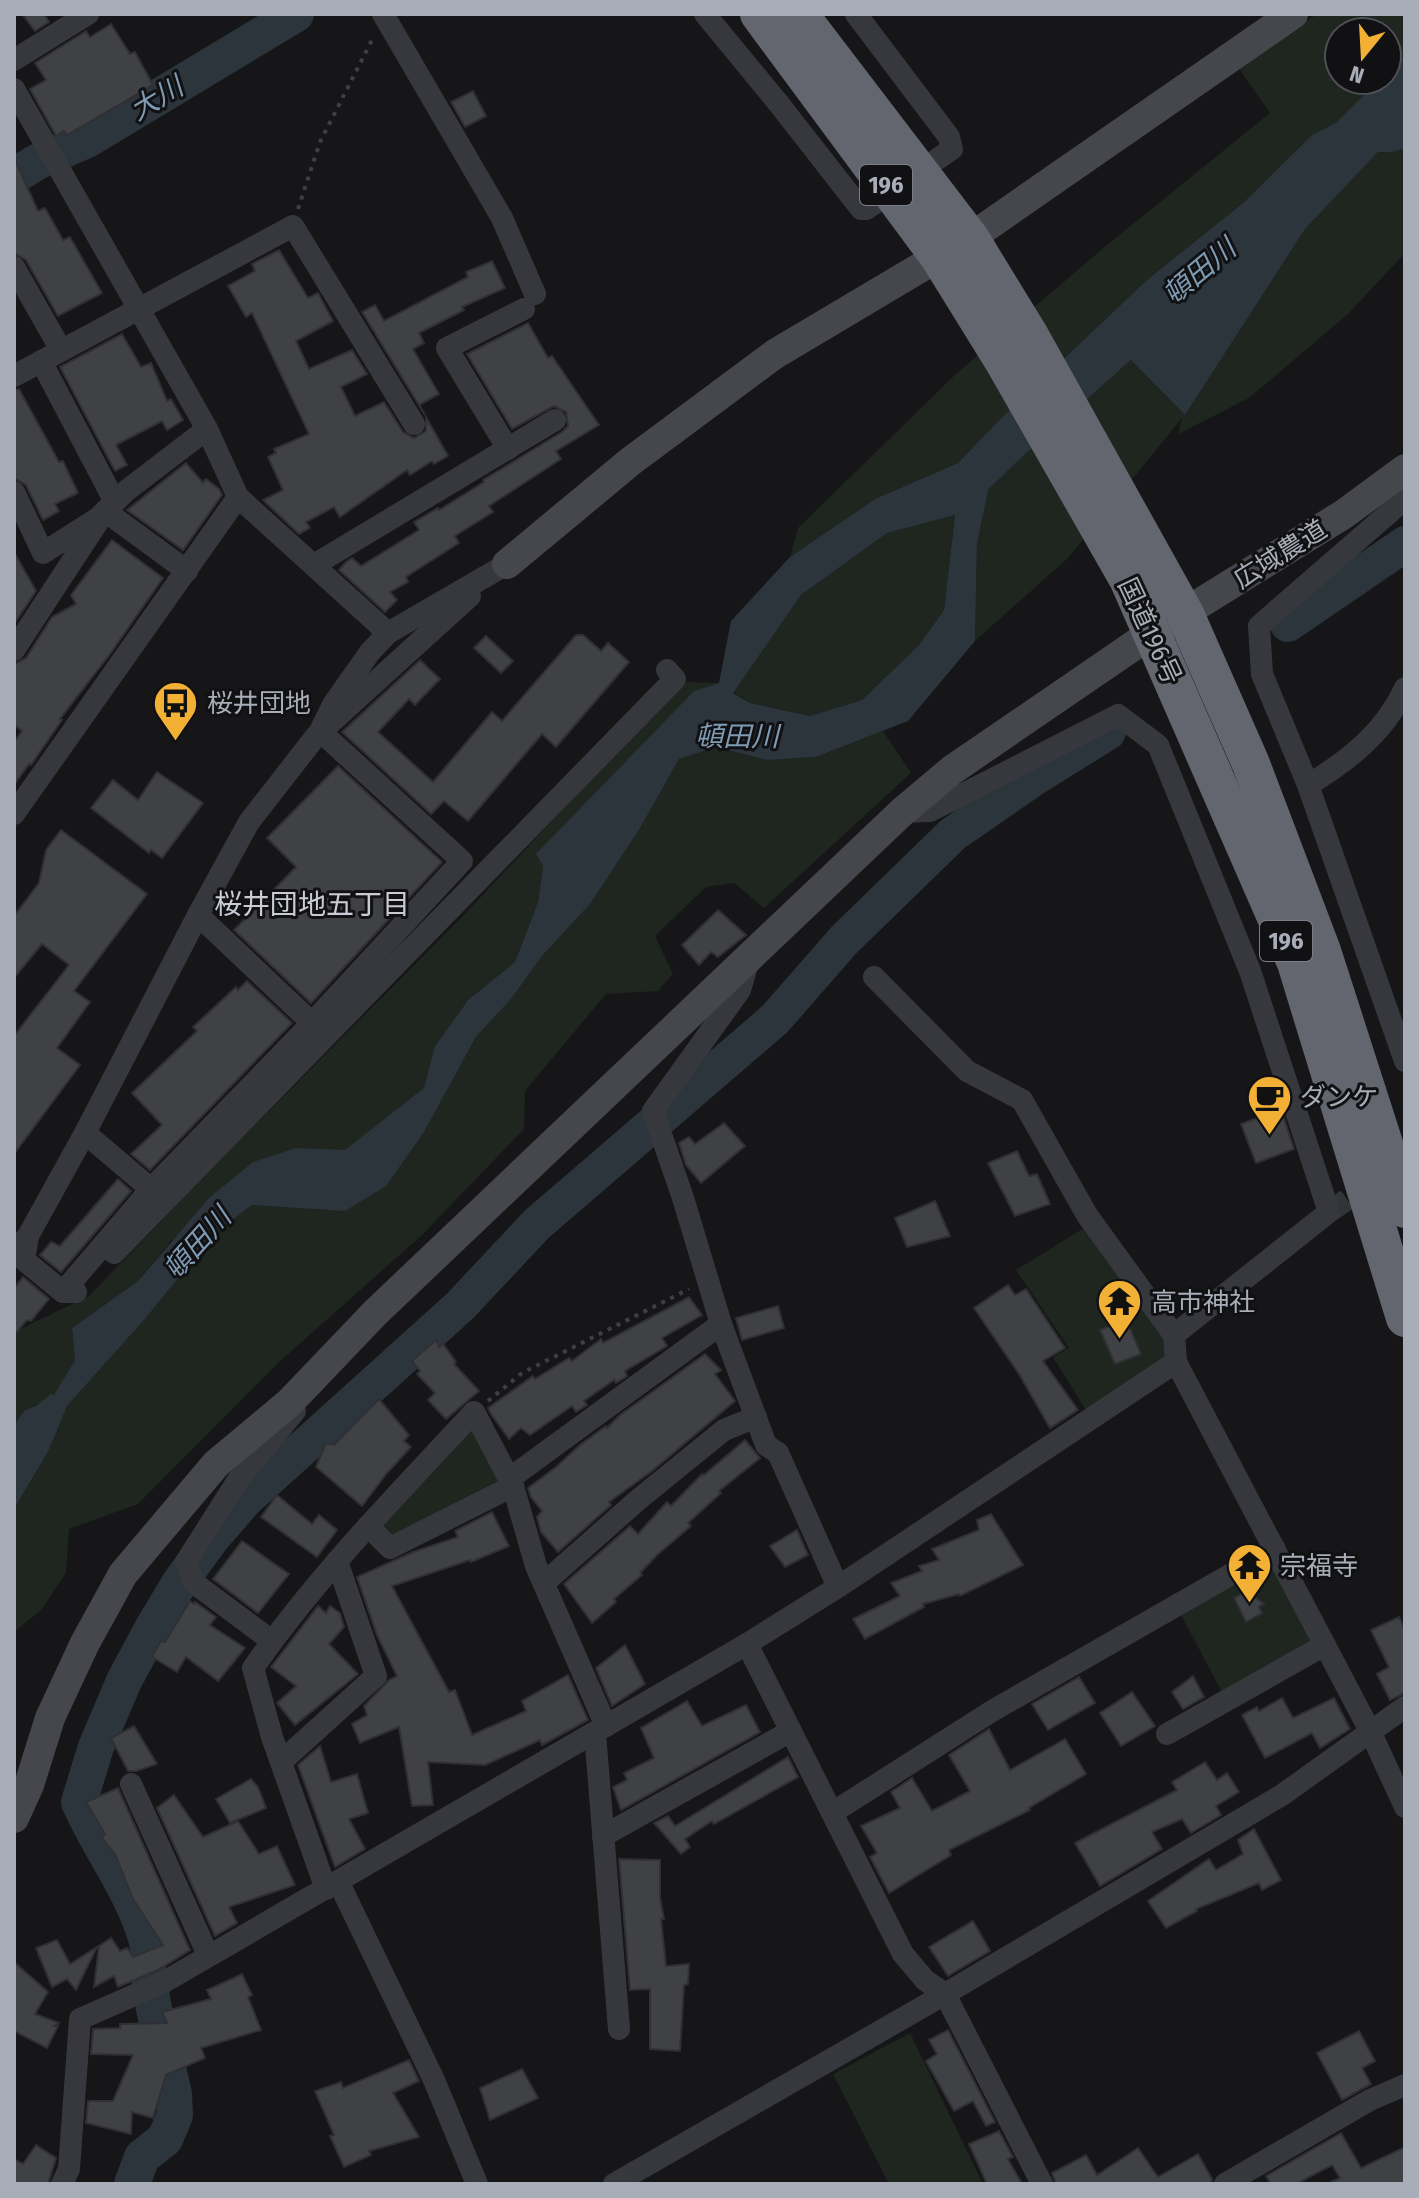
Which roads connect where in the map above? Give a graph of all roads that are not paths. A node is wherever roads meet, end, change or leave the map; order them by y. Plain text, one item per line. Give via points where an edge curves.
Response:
1 (88, 14) edge
2 (705, 14) edge
3 (759, 14) edge
4 (799, 14) edge
5 (856, 14) edge
6 (1293, 14) edge
7 (384, 17) edge
8 (14, 60) edge
9 (14, 89) edge
10 (936, 160) dead end
11 (875, 203) dead end
12 (954, 247) junction
13 (14, 267) edge
14 (138, 308) junction
15 (51, 355) junction
16 (14, 376) edge
17 (555, 420) dead end
18 (414, 424) dead end
19 (207, 429) junction
20 (508, 449) junction
21 (1405, 469) edge
22 (14, 492) edge
23 (238, 497) junction
24 (1405, 499) edge
25 (110, 507) junction
26 (507, 564) junction
27 (314, 565) junction
28 (1141, 569) junction
29 (187, 571) junction
30 (1185, 614) junction
31 (388, 633) junction
32 (1152, 633) junction
33 (14, 650) edge
34 (667, 670) dead end
35 (1405, 688) edge
36 (320, 731) junction
37 (1308, 785) junction
38 (19, 800) edge
39 (902, 812) junction
40 (198, 915) junction
41 (750, 956) junction
42 (874, 977) dead end
43 (312, 1023) junction
44 (1405, 1061) edge
45 (85, 1133) junction
46 (151, 1189) junction
47 (1405, 1209) edge
48 (20, 1256) edge
49 (63, 1292) junction
50 (1405, 1318) edge
51 (721, 1324) junction
52 (1174, 1335) junction
53 (1176, 1362) junction
54 (315, 1376) junction
55 (756, 1417) junction
56 (511, 1483) junction
57 (368, 1526) junction
58 (1275, 1549) junction
59 (337, 1561) junction
60 (544, 1583) junction
61 (838, 1587) junction
62 (272, 1641) junction
63 (747, 1644) junction
64 (1325, 1645) junction
65 (1405, 1707) edge
66 (601, 1730) junction
67 (791, 1731) junction
68 (1370, 1731) junction
69 (1167, 1734) dead end
70 (281, 1762) junction
71 (131, 1784) dead end
72 (1405, 1807) edge
73 (832, 1813) junction
74 (14, 1818) edge
75 (603, 1836) junction
76 (333, 1886) junction
77 (208, 1955) junction
78 (945, 1994) junction
79 (619, 2029) dead end
80 (1405, 2085) edge
81 (62, 2184) edge
82 (477, 2184) edge
83 (614, 2184) edge
84 (1042, 2184) edge
85 (1225, 2184) edge

1 - 8 street
2 - 11 street via 861,209
3 - 12 highway, 国道196号 / 196
4 - 12 highway, 国道196号 / 196
5 - 10 street via 949,137 952,149
6 - 12 street
7 - 20 street via 502,218 530,301 447,348
9 - 14 street
12 - 26 street via 775,354 631,461
12 - 28 highway, 国道196号 / 196
13 - 15 street
14 - 15 street
14 - 18 street via 293,226
14 - 19 street
15 - 16 street
15 - 25 street
17 - 20 street
19 - 23 street
19 - 25 street
20 - 27 street
21 - 30 street, 広域農道 via 1344,514
22 - 25 street via 43,553
23 - 27 street
23 - 29 street
24 - 37 street via 1259,626 1262,674
25 - 29 street
25 - 33 street
26 - 31 street
26 - 36 street
27 - 31 street
28 - 30 highway, 国道196号 / 196
28 - 32 highway, 国道196号 / 196
29 - 38 street
30 - 32 street, 広域農道
30 - 47 highway, 国道196号 / 196 via 1251,764 1322,951
31 - 36 street via 334,703
32 - 39 street, 広域農道 via 952,770
32 - 50 highway, 国道196号 / 196 via 1296,963
34 - 49 street via 675,679 76,1293
35 - 37 street via 1376,734
36 - 40 street via 249,822
36 - 43 street via 462,861
37 - 44 street
39 - 41 street, 広域農道
39 - 52 street via 930,811 1118,715 1158,745 1250,971 1329,1212
40 - 43 street
40 - 45 street
41 - 51 street via 740,990 653,1111
41 - 54 street, 広域農道
42 - 52 street via 967,1071 1022,1100 1087,1215
43 - 46 street
45 - 46 street
45 - 48 street
46 - 49 street
48 - 49 street
51 - 55 street
51 - 56 street
52 - 53 street
53 - 58 street
53 - 61 street
54 - 62 street via 305,1399 238,1480 186,1562 194,1583
54 - 74 street, 広域農道 via 216,1464 123,1574 50,1718
55 - 60 street via 724,1430
55 - 61 street via 766,1445 778,1453
56 - 57 street via 390,1548
56 - 57 street via 474,1412
56 - 60 street
57 - 59 street
58 - 64 street
58 - 73 street via 992,1711
59 - 62 street
59 - 70 street via 376,1676
60 - 66 street
61 - 63 street
62 - 70 street via 253,1668
63 - 66 street
63 - 67 street
64 - 68 street
64 - 69 street
65 - 68 street
66 - 75 street
66 - 76 street
67 - 73 street
67 - 75 street
68 - 72 street
68 - 78 street via 1282,1795
70 - 76 street
71 - 77 street
73 - 78 street via 903,1954
75 - 79 street
76 - 77 street
76 - 82 street via 434,2080
77 - 81 street via 164,1982 80,2019 69,2169
78 - 83 street
78 - 84 street
80 - 85 street

